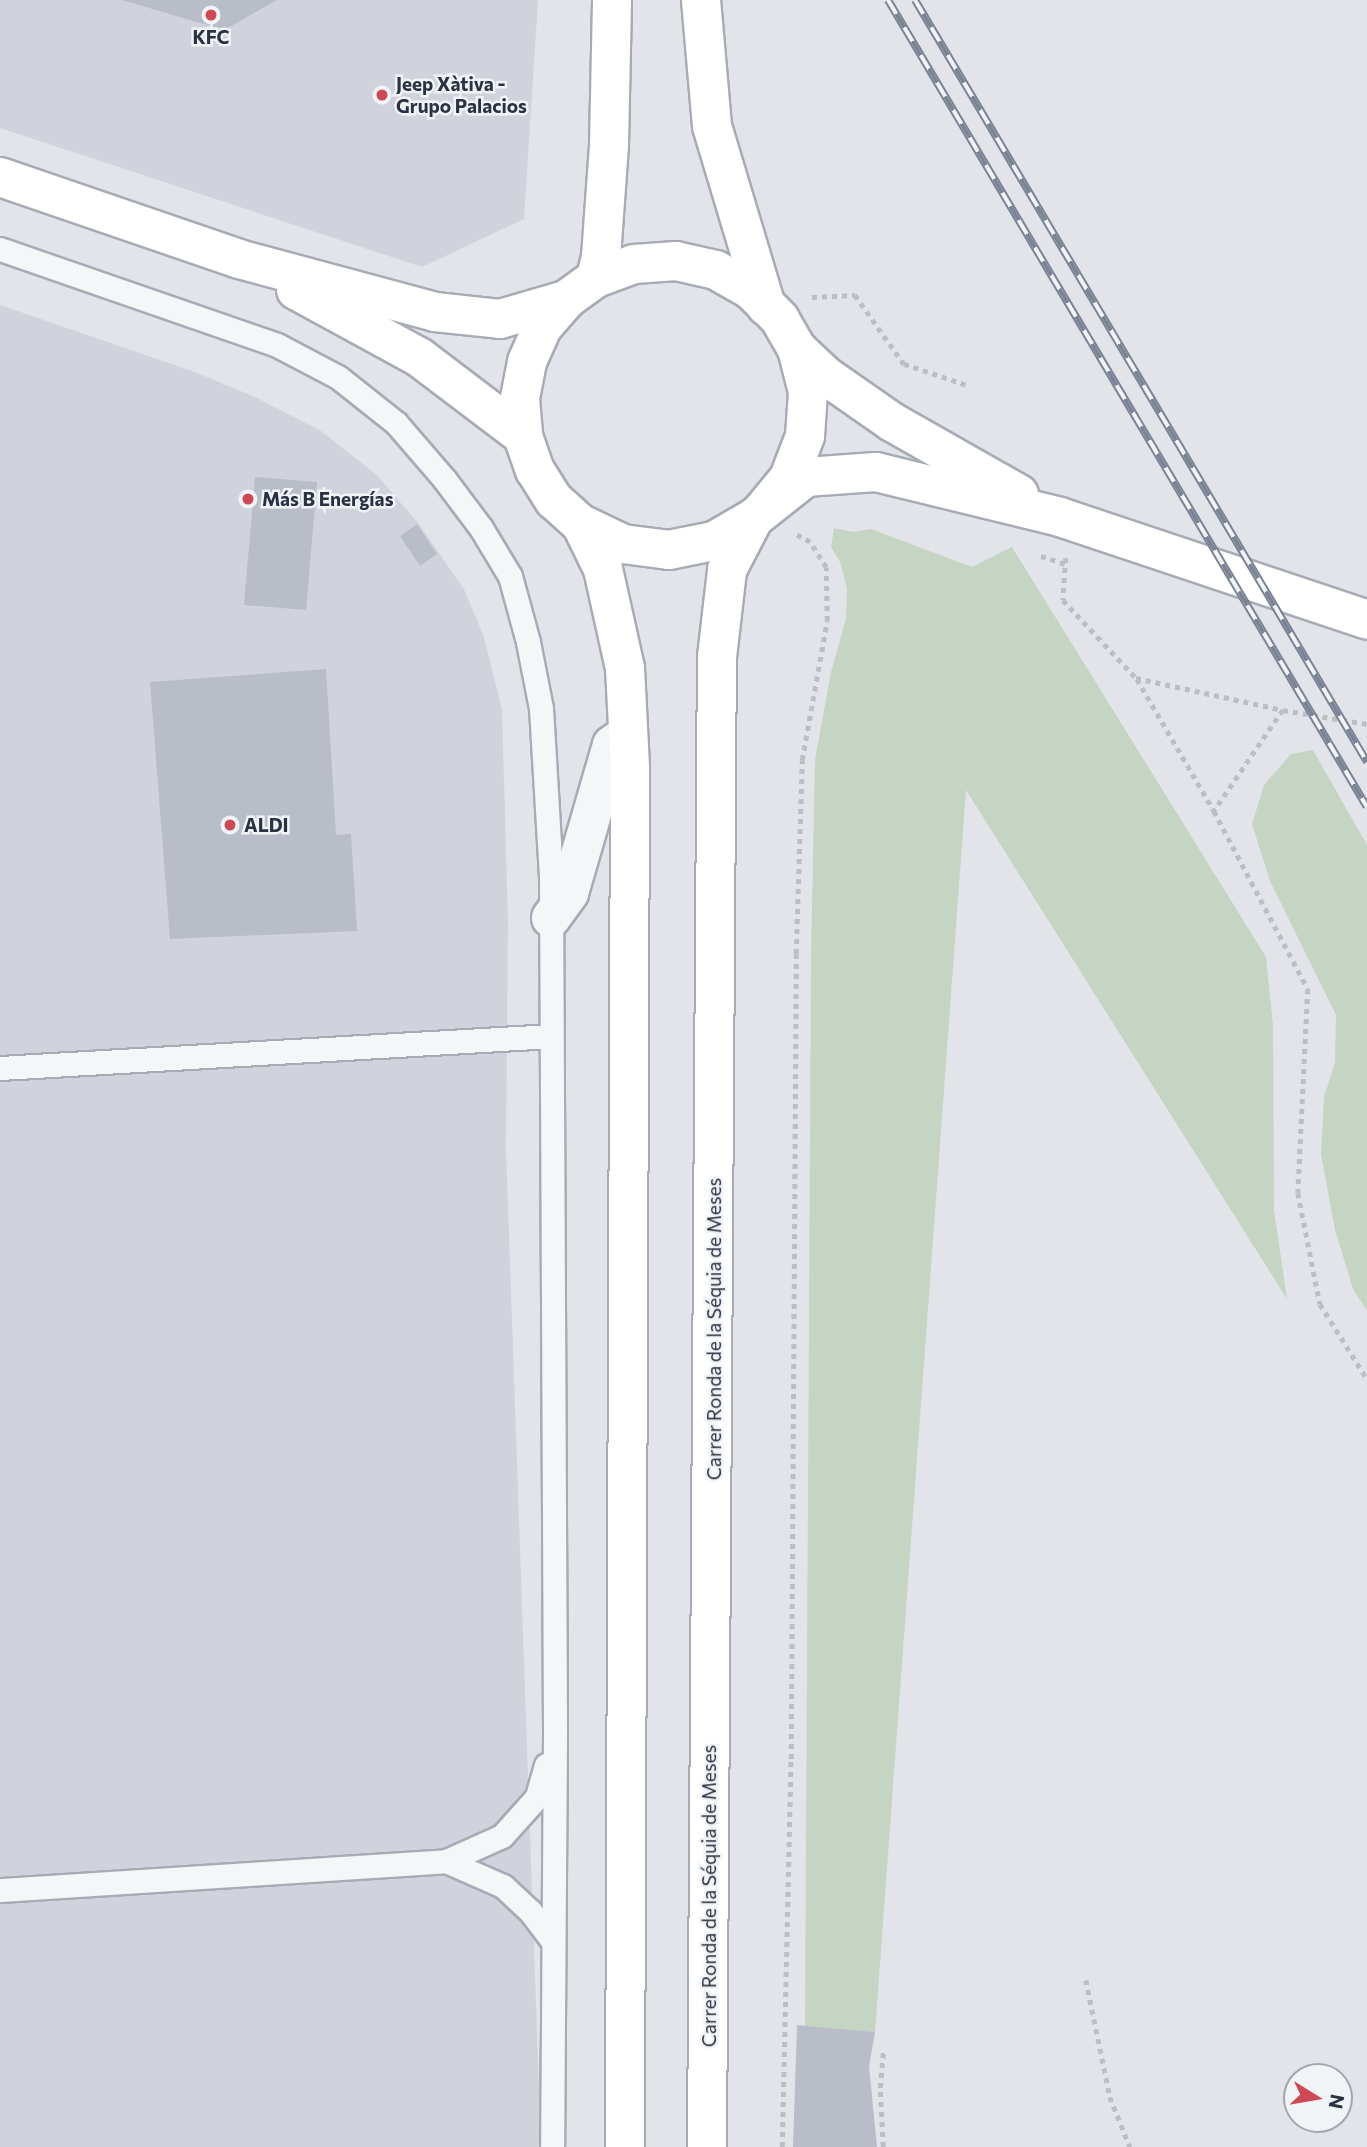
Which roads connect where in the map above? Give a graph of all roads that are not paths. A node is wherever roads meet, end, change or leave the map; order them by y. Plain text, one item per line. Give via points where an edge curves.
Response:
1 (612, 0) edge
2 (701, 0) edge
3 (0, 177) edge
4 (0, 249) edge
5 (239, 259) junction
6 (596, 278) junction
7 (566, 300) junction
8 (781, 325) junction
9 (523, 436) junction
10 (757, 515) junction
11 (581, 524) junction
12 (1063, 535) junction
13 (1367, 620) edge
14 (628, 734) junction
15 (551, 918) junction
16 (551, 1036) junction
17 (0, 1068) edge
18 (555, 1735) junction
19 (446, 1861) junction
20 (0, 1890) edge
21 (552, 1940) junction
22 (552, 2147) edge
23 (625, 2147) edge
24 (707, 2147) edge

1 - 6 main road via 608,145
2 - 8 main road via 712,126 741,230
3 - 5 main road
4 - 15 lane via 264,340 302,358 338,377 396,423 445,480 510,576 528,642 541,708
5 - 7 main road via 435,312 500,319
5 - 9 main road via 419,357
6 - 7 main road
6 - 8 main road via 634,264 676,261 716,270 751,290
7 - 9 main road via 542,328 527,362 520,399
8 - 10 main road via 808,392 805,436 789,478
8 - 12 main road via 827,376
9 - 11 main road via 535,470 554,500
10 - 11 main road via 714,541 668,550 623,544
10 - 12 main road via 806,477 876,472
10 - 24 main road, Carrer Ronda de la Séquia de Meses via 727,570 718,657
11 - 14 main road via 606,581 625,668
12 - 13 main road
14 - 15 street via 612,745 569,893
14 - 23 main road
15 - 16 lane
16 - 17 lane
16 - 18 lane
18 - 19 lane via 537,1797 502,1836
18 - 21 lane
19 - 20 lane
19 - 21 lane via 503,1886
21 - 22 lane

